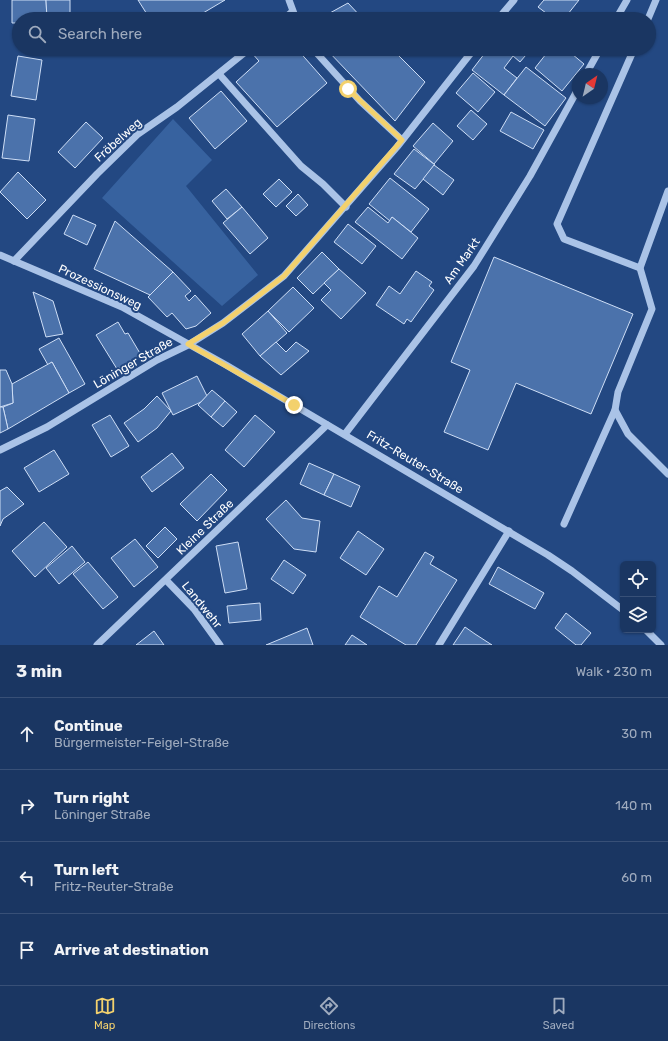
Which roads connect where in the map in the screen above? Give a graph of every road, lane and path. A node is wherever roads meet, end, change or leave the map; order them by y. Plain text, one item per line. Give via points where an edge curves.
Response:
1 (289, 0) edge
2 (514, 0) edge
3 (627, 0) edge
4 (656, 0) edge
5 (293, 12) edge
6 (504, 12) edge
7 (620, 12) edge
8 (651, 12) edge
9 (240, 56) edge
10 (319, 56) edge
11 (468, 56) edge
12 (596, 56) edge
13 (631, 56) edge
14 (589, 68) edge
15 (219, 74) junction
16 (572, 100) edge
17 (402, 140) junction
18 (668, 191) edge
19 (346, 207) junction
20 (0, 255) edge
21 (14, 261) junction
22 (640, 268) junction
23 (188, 344) junction
24 (615, 410) junction
25 (327, 425) junction
26 (345, 434) junction
27 (0, 450) edge
28 (668, 474) edge
29 (564, 524) dead end
30 (509, 531) junction
31 (166, 580) junction
32 (620, 608) edge
33 (649, 633) edge
34 (97, 645) edge
35 (220, 645) edge
36 (440, 645) edge
37 (661, 645) edge

1 - 5 street
2 - 6 street
3 - 7 street
4 - 8 street
9 - 15 street, Fröbelweg
10 - 17 street via 360,101
11 - 17 street, Löninger Straße
12 - 14 street
13 - 22 street via 557,224 564,239
15 - 19 street via 300,166
15 - 21 street, Fröbelweg via 177,108 138,134
16 - 26 street, Am Markt via 530,176 474,266
17 - 19 street, Löninger Straße
18 - 22 street
19 - 23 street, Löninger Straße via 284,276 223,323
20 - 21 street, Prozessionsweg
21 - 23 street, Prozessionsweg via 122,307
22 - 24 street via 652,309 618,392
23 - 25 street, Fritz-Reuter-Straße
23 - 27 street, Löninger Straße via 46,427
24 - 28 street via 628,434
24 - 29 street
25 - 26 street, Fritz-Reuter-Straße
25 - 31 street, Kleine Straße
26 - 30 street, Fritz-Reuter-Straße
30 - 32 street, Fritz-Reuter-Straße via 572,571
30 - 36 street
31 - 34 street, Kleine Straße
31 - 35 street, Landwehr via 194,609
33 - 37 street

